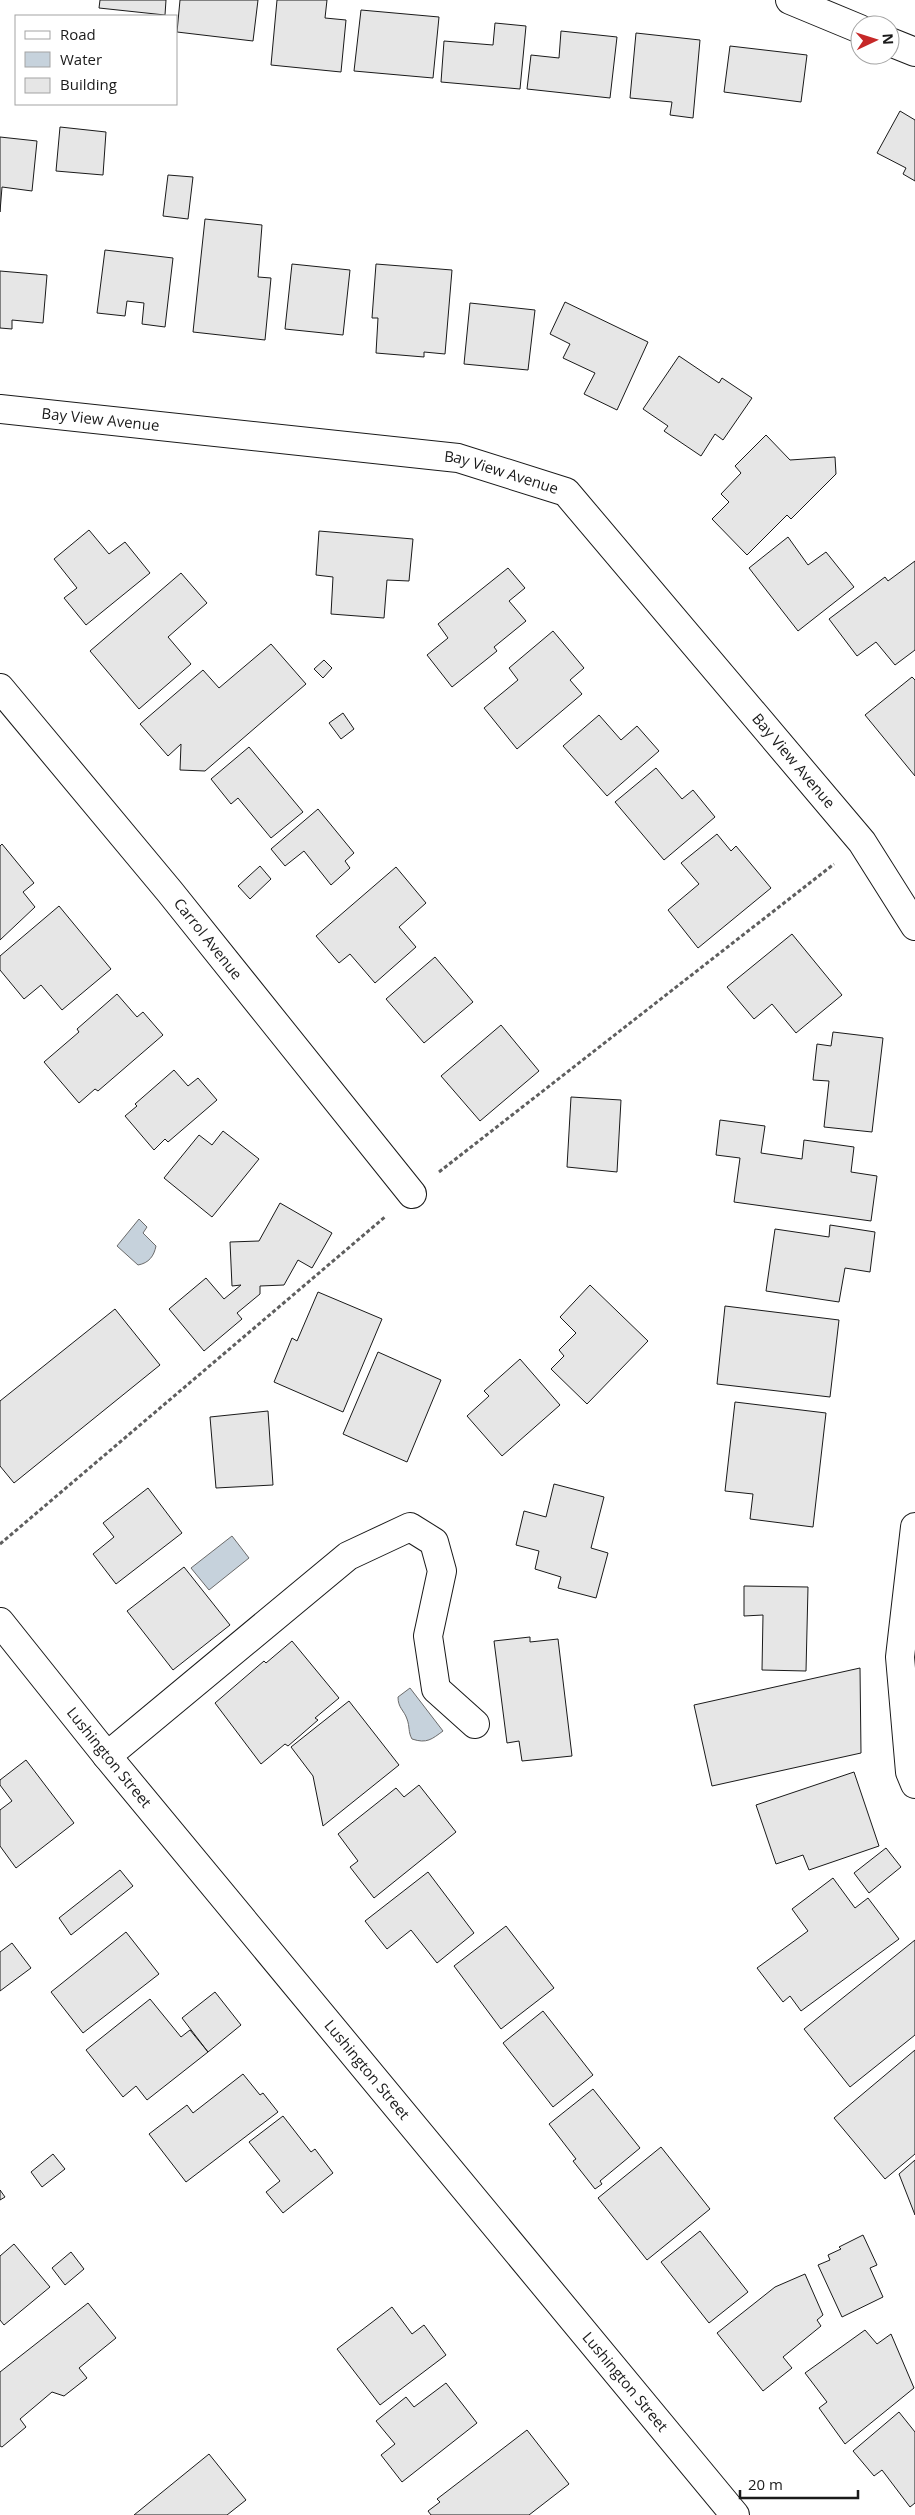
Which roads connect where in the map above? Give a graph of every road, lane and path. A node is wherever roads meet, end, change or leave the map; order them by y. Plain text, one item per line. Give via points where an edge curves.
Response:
1 (790, 0) edge
2 (850, 25) edge
3 (900, 46) edge
4 (915, 52) edge
5 (0, 409) edge
6 (0, 688) edge
7 (862, 842) junction
8 (915, 926) edge
9 (412, 1194) junction
10 (915, 1527) edge
11 (0, 1544) edge
12 (1, 1625) edge
13 (475, 1724) dead end
14 (107, 1756) junction
15 (915, 1784) edge
16 (735, 2515) edge

1 - 2 street
3 - 4 street
5 - 7 street, Bay View Avenue via 458,458 566,492
6 - 9 street, Carrol Avenue via 170,892
7 - 8 street, Bay View Avenue
7 - 9 path
9 - 11 path
10 - 15 street via 900,1657 910,1772
12 - 14 street, Lushington Street
13 - 14 street via 436,1688 428,1636 442,1571 434,1542 410,1527 348,1556
14 - 16 street, Lushington Street

